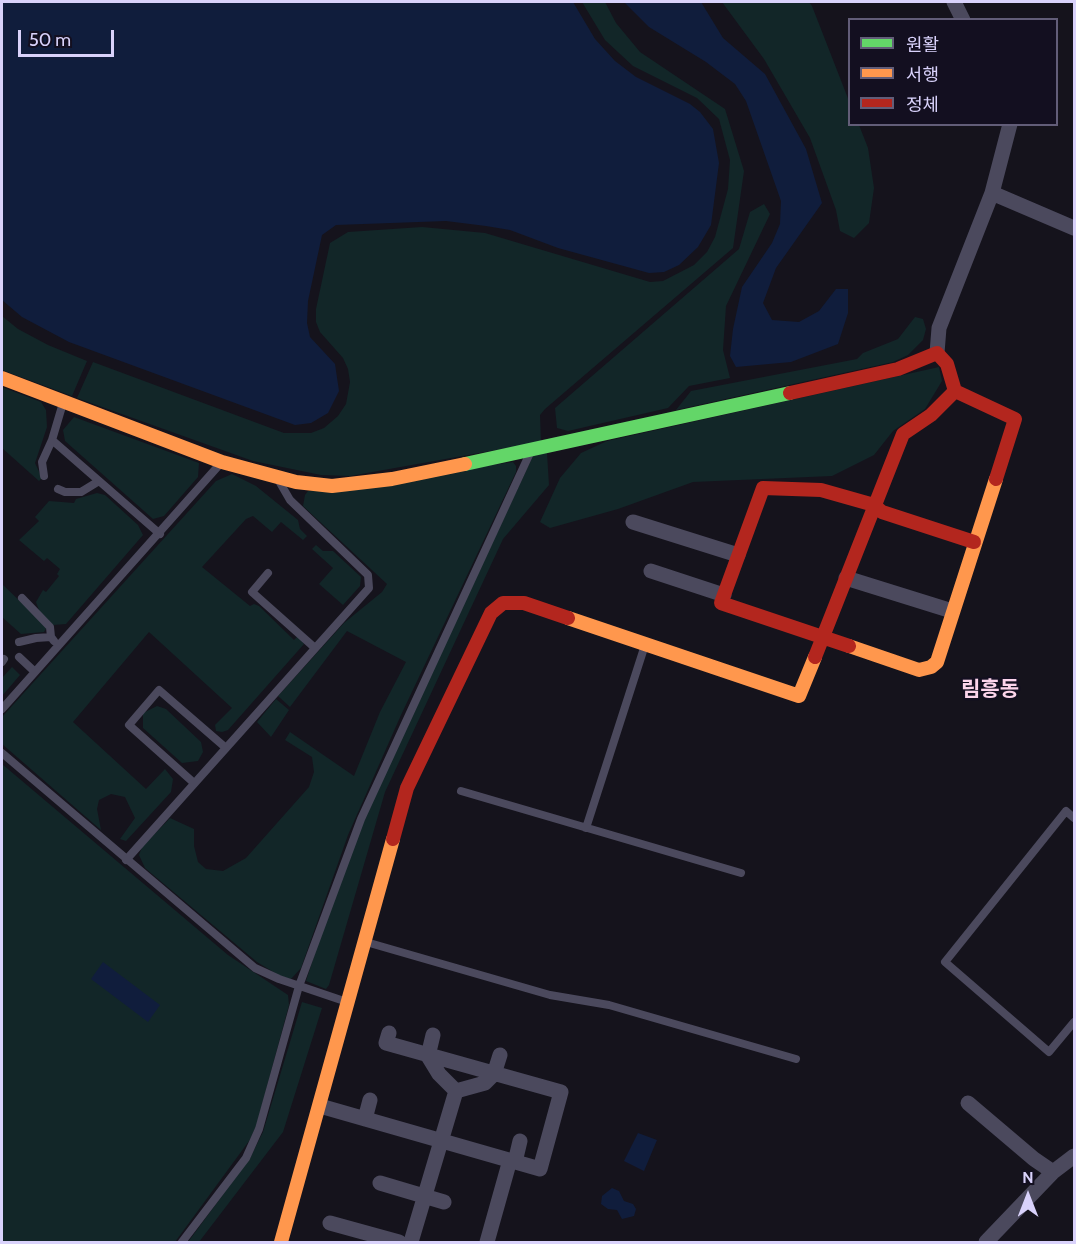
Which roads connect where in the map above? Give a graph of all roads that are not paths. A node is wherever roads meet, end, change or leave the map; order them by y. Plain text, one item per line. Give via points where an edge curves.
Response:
1 (954, 2) edge
2 (962, 18) edge
3 (1009, 126) edge
4 (992, 194) junction
5 (1074, 228) edge
6 (936, 353) junction
7 (2, 378) edge
8 (955, 391) junction
9 (63, 402) junction
10 (52, 440) junction
11 (532, 449) junction
12 (222, 462) junction
13 (44, 476) dead end
14 (276, 477) junction
15 (99, 481) junction
16 (58, 489) dead end
17 (874, 505) junction
18 (633, 522) dead end
19 (160, 534) junction
20 (974, 542) junction
21 (738, 555) junction
22 (651, 571) dead end
23 (268, 573) dead end
24 (846, 578) junction
25 (724, 595) junction
26 (22, 598) dead end
27 (952, 611) junction
28 (51, 637) junction
29 (822, 637) junction
30 (19, 642) dead end
31 (645, 644) junction
32 (59, 645) junction
33 (315, 648) junction
34 (19, 657) dead end
35 (35, 672) junction
36 (2, 709) edge
37 (226, 748) junction
38 (2, 753) edge
39 (194, 783) junction
40 (461, 791) dead end
41 (1074, 818) edge
42 (586, 828) junction
43 (126, 860) junction
44 (741, 873) dead end
45 (366, 942) junction
46 (299, 986) junction
47 (349, 1002) junction
48 (1074, 1022) edge
49 (389, 1033) dead end
50 (433, 1035) dead end
51 (500, 1055) dead end
52 (428, 1056) junction
53 (796, 1059) dead end
54 (494, 1074) junction
55 (456, 1091) junction
56 (370, 1100) dead end
57 (968, 1103) dead end
58 (320, 1106) junction
59 (365, 1119) junction
60 (441, 1140) junction
61 (520, 1141) dead end
62 (1074, 1156) edge
63 (512, 1161) junction
64 (1053, 1172) junction
65 (380, 1183) dead end
66 (425, 1196) junction
67 (444, 1202) dead end
68 (330, 1223) dead end
69 (182, 1242) edge
70 (281, 1242) edge
71 (399, 1242) edge
72 (411, 1242) edge
73 (487, 1242) edge
74 (986, 1242) edge

1 - 2 street
3 - 4 street
4 - 5 street
4 - 6 street via 939,328
6 - 8 street via 947,364
6 - 11 street via 898,369
7 - 9 street
8 - 17 street via 931,415 903,434
8 - 20 street via 1015,419
9 - 10 lane
9 - 12 street
10 - 13 lane via 42,462
10 - 15 lane
11 - 14 street via 392,479 342,484
11 - 46 lane via 375,784
12 - 14 street
12 - 19 lane
14 - 33 lane via 290,500 368,574 370,581 369,588
15 - 16 lane via 81,492
15 - 19 lane
17 - 20 street via 882,512
17 - 21 street via 821,490 763,488
17 - 24 street
18 - 21 street
19 - 32 lane
20 - 27 street
21 - 25 street
22 - 25 street
23 - 33 lane via 252,592
24 - 27 street
24 - 29 street
25 - 29 street via 721,603
26 - 28 lane via 50,627
27 - 29 street via 936,662 919,670
28 - 30 lane
28 - 32 lane
29 - 31 street via 799,696
31 - 42 lane
31 - 45 street via 524,603 503,603 491,614 406,788
32 - 35 lane
33 - 37 lane
34 - 35 lane
35 - 36 lane
37 - 39 lane
37 - 39 lane via 159,690 129,725
38 - 43 lane
39 - 43 lane
40 - 42 lane
41 - 48 lane via 1066,811 945,962 1049,1052
42 - 44 lane
43 - 46 lane via 255,968
45 - 47 street
45 - 53 lane via 550,994 609,1005
46 - 47 lane
46 - 69 lane via 250,1149
47 - 58 street
49 - 52 street via 386,1043
50 - 52 street
51 - 54 street
52 - 54 street
52 - 55 street
54 - 55 street via 484,1083
54 - 63 street via 537,1082 561,1092 540,1169
55 - 60 street
56 - 59 street
57 - 64 street
58 - 59 street
58 - 70 street
59 - 60 street via 409,1126
60 - 63 street
60 - 66 street
61 - 63 street
62 - 64 street
63 - 73 street
64 - 74 street
65 - 66 street
66 - 67 street
66 - 72 street
68 - 71 street

